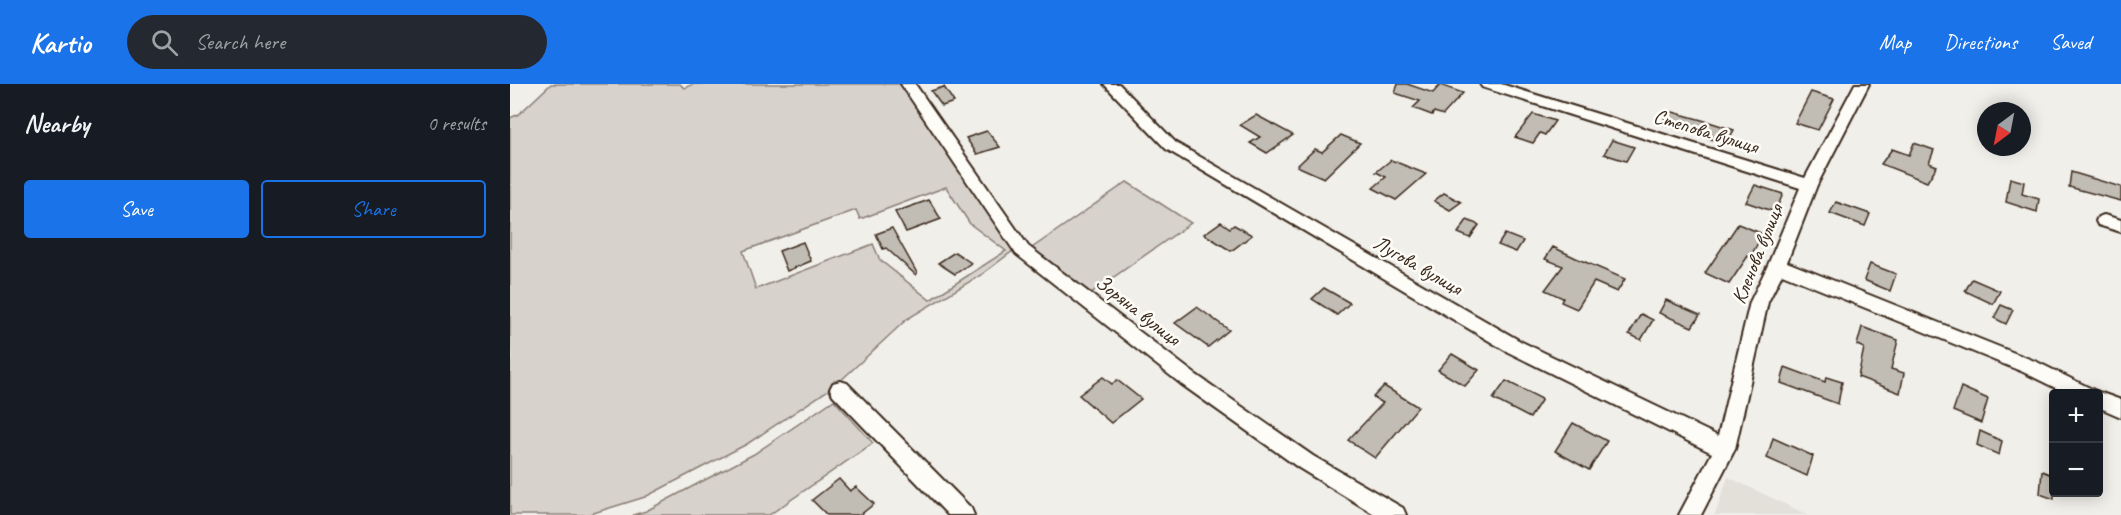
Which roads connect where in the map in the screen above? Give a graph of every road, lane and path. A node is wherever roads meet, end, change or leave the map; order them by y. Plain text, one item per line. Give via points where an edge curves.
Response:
1 (908, 84) edge
2 (1111, 84) edge
3 (1487, 84) edge
4 (1862, 84) edge
5 (1809, 185) junction
6 (2104, 221) dead end
7 (2121, 226) edge
8 (1777, 265) junction
9 (840, 388) dead end
10 (2079, 389) edge
11 (2103, 400) edge
12 (2121, 409) edge
13 (1725, 449) junction
14 (963, 515) edge
15 (1395, 515) edge
16 (1690, 515) edge

1 - 15 street, Зоряна вулиця via 1022,250 1188,379 1306,462
2 - 13 street, Лугова вулиця via 1171,146 1515,347
3 - 5 street, Степова вулиця
4 - 5 street, Кленова вулиця
5 - 8 street, Кленова вулиця
6 - 7 street
8 - 10 street
8 - 13 street, Кленова вулиця via 1759,302
9 - 14 street
11 - 12 street
13 - 16 street, Кленова вулиця

